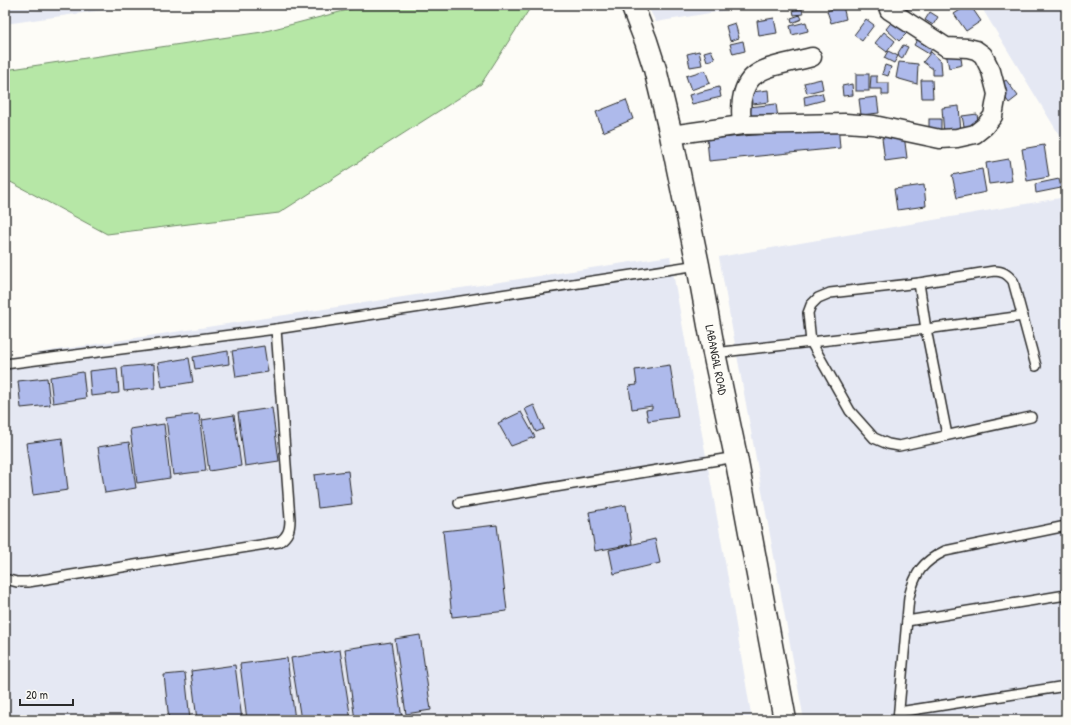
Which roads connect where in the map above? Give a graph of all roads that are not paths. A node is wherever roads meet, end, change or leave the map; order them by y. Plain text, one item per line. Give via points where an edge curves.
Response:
1 (634, 6) edge
2 (889, 10) dead end
3 (812, 57) dead end
4 (742, 125) junction
5 (671, 135) junction
6 (698, 265) junction
7 (919, 284) junction
8 (1023, 316) junction
9 (276, 329) junction
10 (926, 329) junction
11 (811, 342) junction
12 (714, 353) junction
13 (5, 364) edge
14 (1036, 366) dead end
15 (1031, 417) dead end
16 (947, 435) junction
17 (736, 457) junction
18 (459, 503) dead end
19 (1066, 526) edge
20 (5, 579) edge
21 (1066, 595) edge
22 (907, 620) junction
23 (1066, 686) edge
24 (899, 716) edge
25 (784, 720) edge

1 - 5 main road, LABANGAL ROAD via 655,69
2 - 4 street via 946,47 968,48 983,55 991,71 996,94 993,116 975,134 940,139 874,125
3 - 4 street via 765,68 754,76 743,90 740,113
4 - 5 street
5 - 6 main road, LABANGAL ROAD
6 - 9 lane
6 - 12 main road, LABANGAL ROAD
7 - 8 lane via 1002,271 1013,281
7 - 10 lane
7 - 11 lane via 830,293 818,298 811,304 808,313
8 - 10 lane
8 - 14 lane
9 - 13 lane
9 - 20 lane via 290,519 290,530 286,537 279,542 28,582
10 - 11 lane
10 - 16 lane
11 - 12 lane
11 - 16 lane via 850,411 874,438 899,446
12 - 17 main road, LABANGAL ROAD
15 - 16 lane
17 - 18 lane
17 - 25 main road, LABANGAL ROAD
19 - 22 lane via 945,552 933,557 920,568 913,582
21 - 22 lane
22 - 24 lane
23 - 24 lane

